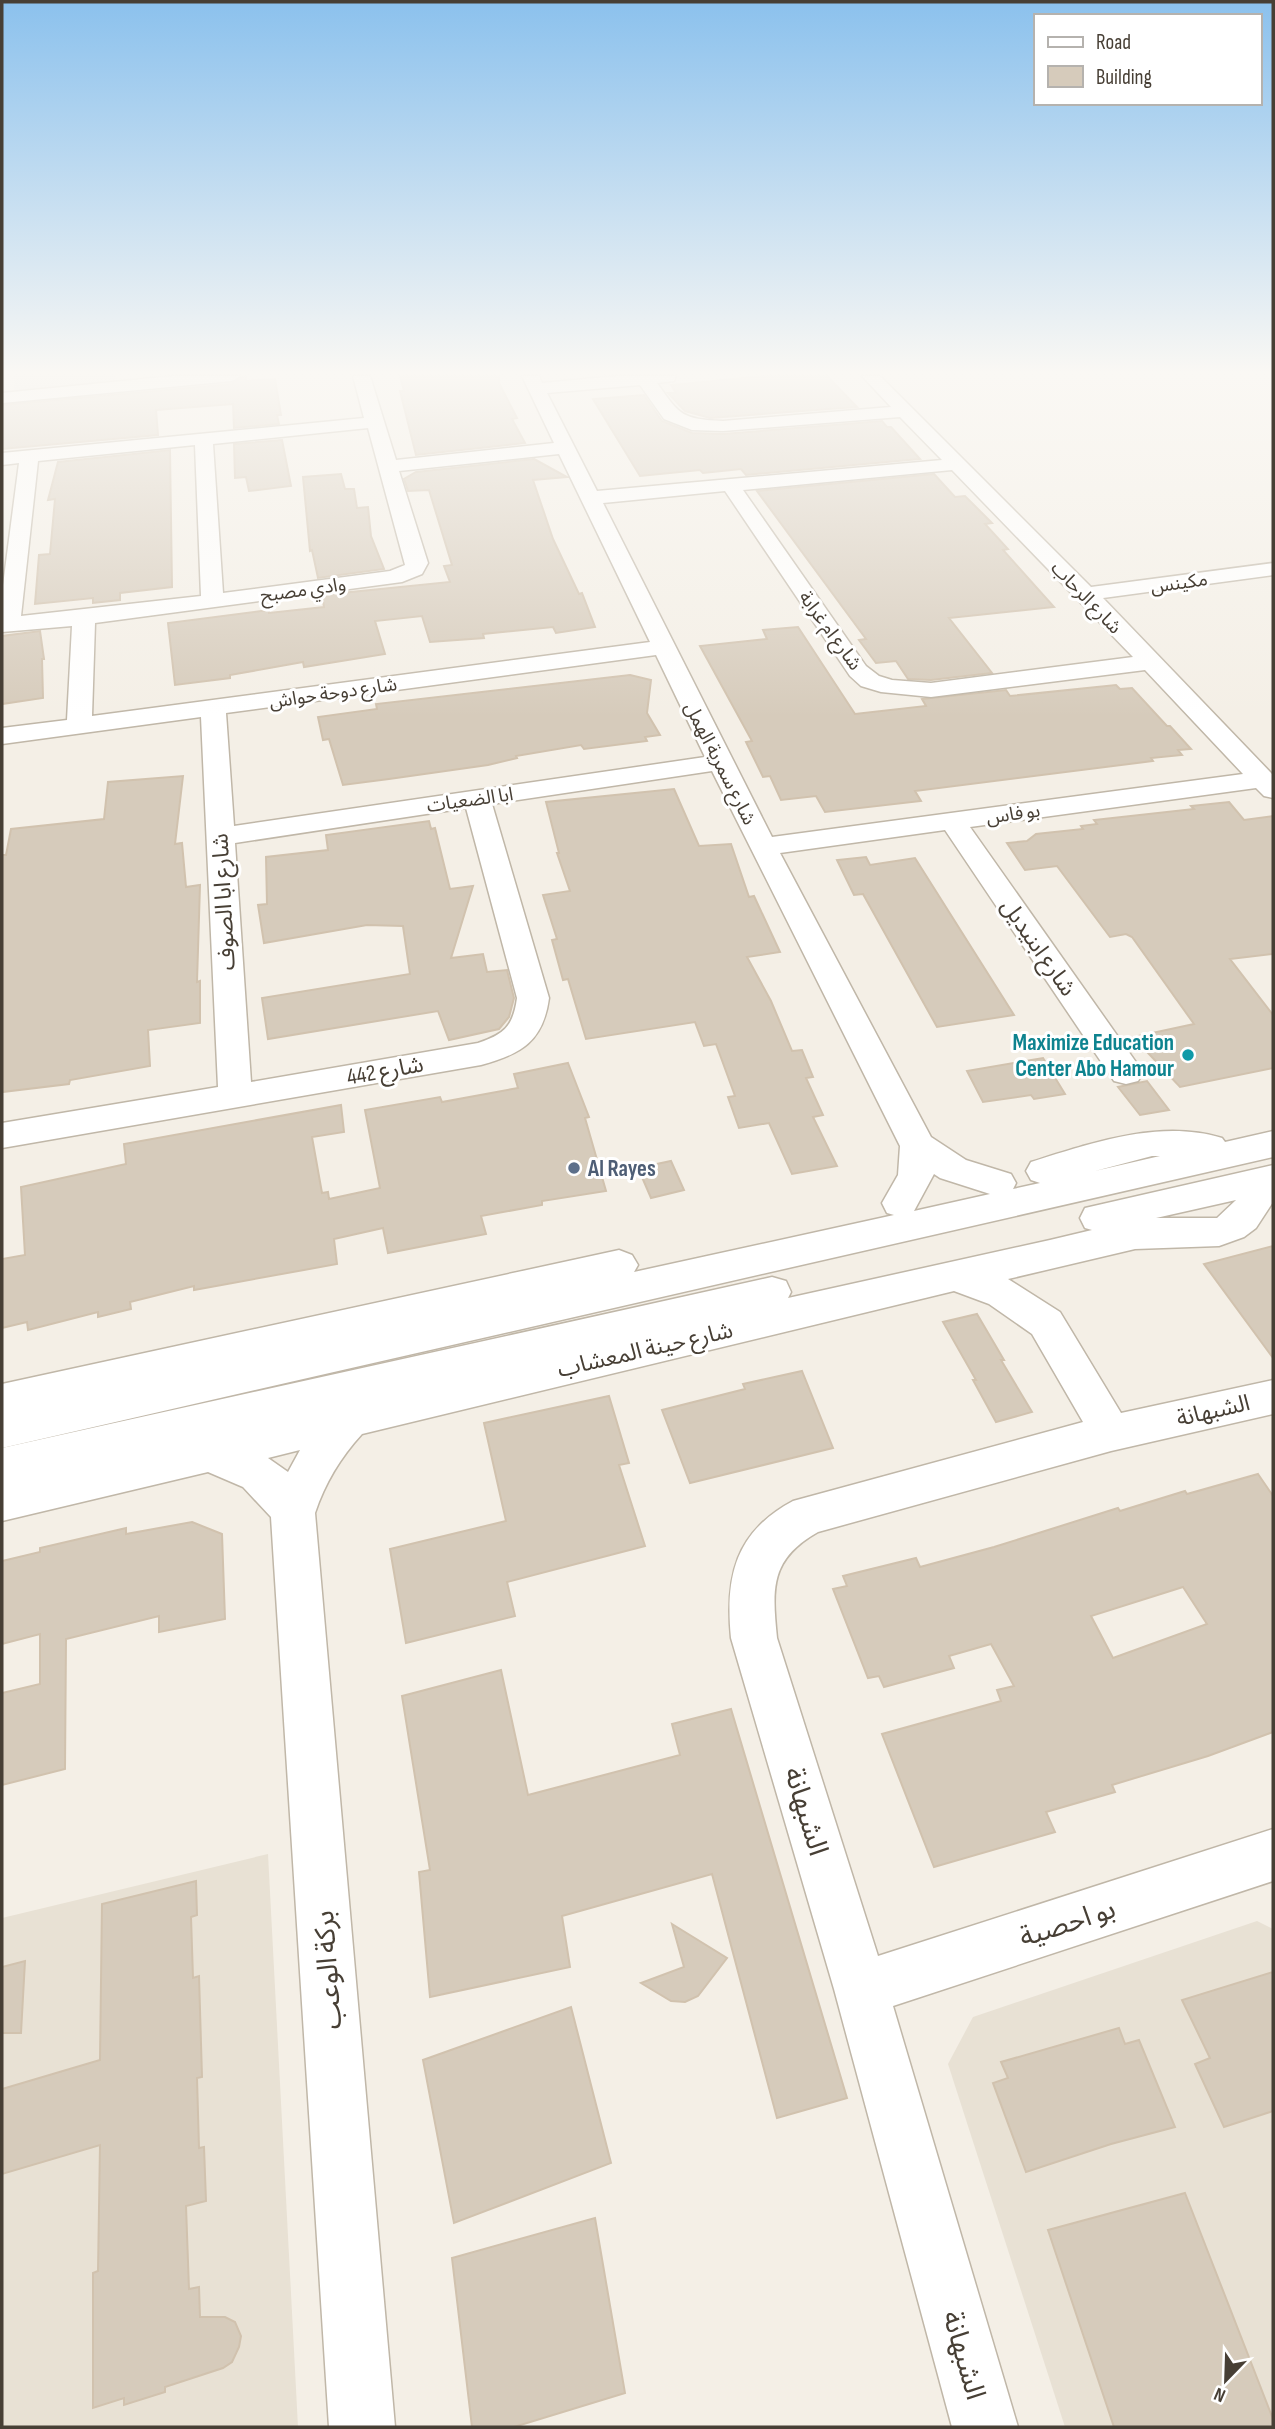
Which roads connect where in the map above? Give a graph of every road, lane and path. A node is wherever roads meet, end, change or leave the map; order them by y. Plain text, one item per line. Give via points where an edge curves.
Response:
1 (24, 489) edge
2 (206, 489) edge
3 (396, 489) edge
4 (586, 489) edge
5 (683, 489) edge
6 (733, 489) edge
7 (982, 489) edge
8 (590, 498) junction
9 (1273, 569) edge
10 (1086, 594) junction
11 (212, 602) junction
12 (84, 618) junction
13 (5, 625) edge
14 (663, 648) junction
15 (1149, 662) junction
16 (213, 708) junction
17 (79, 725) junction
18 (2, 736) edge
19 (721, 762) junction
20 (1268, 785) edge
21 (477, 798) junction
22 (953, 821) junction
23 (219, 837) junction
24 (763, 846) junction
25 (1126, 1073) dead end
26 (235, 1096) junction
27 (2, 1136) edge
28 (918, 1146) junction
29 (1263, 1164) edge
30 (998, 1183) junction
31 (900, 1203) junction
32 (1059, 1253) junction
33 (953, 1275) junction
34 (1046, 1323) junction
35 (1273, 1396) edge
36 (2, 1401) edge
37 (350, 1419) junction
38 (2, 1430) edge
39 (1111, 1433) junction
40 (79, 1450) junction
41 (209, 1454) junction
42 (156, 1467) junction
43 (2, 1468) edge
44 (2, 1502) edge
45 (293, 1513) junction
46 (1273, 1855) edge
47 (861, 1989) junction
48 (362, 2427) edge
49 (985, 2427) edge

1 - 13 street
2 - 11 street
3 - 11 street, وادي مصبح via 417,563 414,569 394,577
4 - 8 street, شارع سمرية الهمل
5 - 8 street
6 - 15 street, شارع ام غرابة via 858,671 870,681 931,690
7 - 10 street, شارع الرحاب
8 - 14 street, شارع سمرية الهمل
9 - 10 street, مكينس
10 - 15 street, شارع الرحاب
11 - 12 street, وادي مصبح
12 - 13 street, وادي مصبح
12 - 17 street
14 - 16 street, شارع دوحة حواش
14 - 19 street, شارع سمرية الهمل
15 - 20 street, شارع الرحاب
16 - 17 street, شارع دوحة حواش
16 - 23 street, شارع ابا الصوف
17 - 18 street, شارع دوحة حواش
19 - 21 street, ابا الضعيات
19 - 24 street, شارع سمرية الهمل
20 - 22 street, بو فاس
21 - 23 street, ابا الضعيات
21 - 26 street, شارع 442 via 533,999 523,1033 504,1047 481,1054
22 - 24 street, بو فاس
22 - 25 street, شارع ابنيديل
23 - 26 street, شارع ابا الصوف
24 - 28 street, شارع سمرية الهمل
26 - 27 street, شارع 442
28 - 30 street, شارع سمرية الهمل via 953,1170
28 - 31 street via 916,1176
29 - 30 street via 1186,1144 1152,1143
29 - 32 street, شارع حينة المعشاب via 1247,1216 1226,1230 1145,1233
29 - 38 street
29 - 40 street, شارع حينة المعشاب
30 - 31 street
31 - 36 street
32 - 33 street, شارع حينة المعشاب
32 - 34 street via 1044,1285
33 - 34 street via 1003,1293
33 - 37 street, شارع حينة المعشاب
34 - 39 street
35 - 39 street, الشبهانة
37 - 41 street, شارع حينة المعشاب
37 - 45 street, بركة الوعب via 314,1462
39 - 47 street, الشبهانة via 808,1515 776,1535 757,1565 750,1597 754,1638
40 - 42 street
40 - 43 street, شارع حينة المعشاب
41 - 42 street, شارع حينة المعشاب
41 - 45 street via 260,1473 280,1491
42 - 44 street, شارع حينة المعشاب
45 - 48 street, بركة الوعب
46 - 47 street, بو احصية
47 - 49 street, الشبهانة

